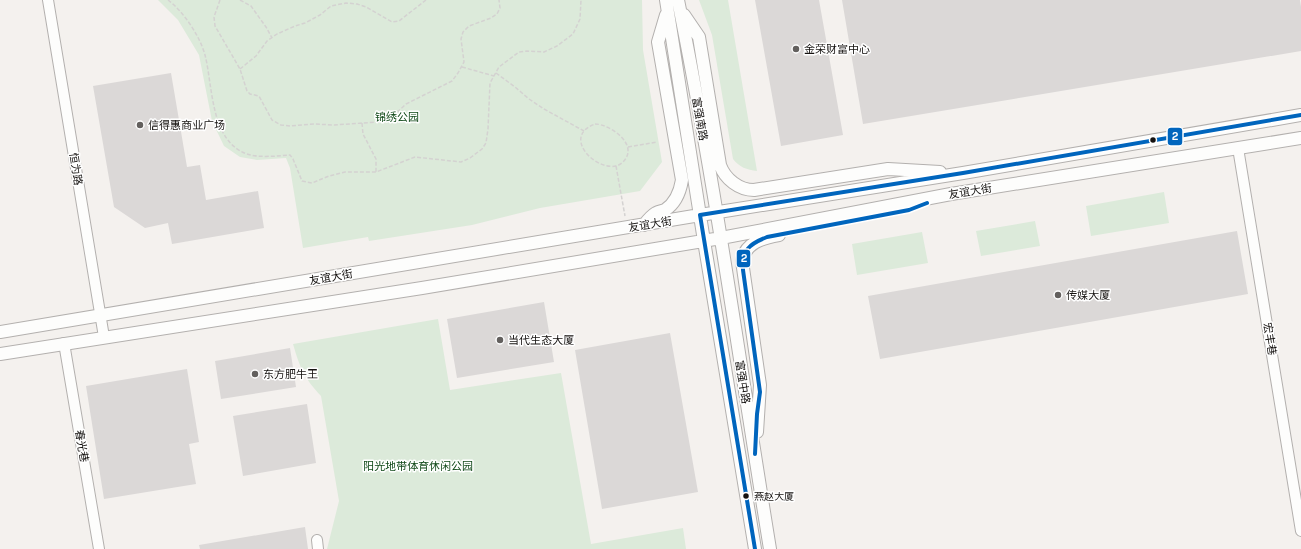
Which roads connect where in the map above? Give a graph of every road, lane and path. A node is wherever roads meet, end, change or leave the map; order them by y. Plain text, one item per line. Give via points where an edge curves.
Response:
1 (48, 0) edge
2 (168, 0) edge
3 (220, 0) edge
4 (240, 0) edge
5 (357, 0) edge
6 (426, 0) edge
7 (499, 0) edge
8 (581, 0) edge
9 (357, 4) junction
10 (673, 5) edge
11 (272, 38) junction
12 (462, 67) junction
13 (240, 69) junction
14 (496, 73) junction
15 (494, 76) junction
16 (1301, 115) edge
17 (362, 123) junction
18 (584, 131) junction
19 (1301, 138) edge
20 (656, 142) dead end
21 (628, 147) junction
22 (1238, 148) junction
23 (616, 166) junction
24 (376, 172) junction
25 (963, 173) junction
26 (951, 194) junction
27 (717, 212) junction
28 (700, 215) junction
29 (643, 225) junction
30 (627, 227) junction
31 (721, 238) junction
32 (704, 241) junction
33 (100, 316) junction
34 (0, 332) edge
35 (104, 337) junction
36 (64, 343) junction
37 (0, 354) edge
38 (755, 458) junction
39 (1301, 531) edge
40 (99, 549) edge
41 (755, 549) edge
42 (770, 549) edge

1 - 33 street, 恒为路
2 - 24 path via 197,35 205,54 216,115 228,142 248,155 290,154 302,181 312,183 345,172
3 - 13 path via 214,22
4 - 11 path via 251,6
5 - 9 path
6 - 9 path via 399,21 392,22
7 - 12 path via 500,8 497,14 469,26 463,32
8 - 14 path via 580,19 573,34 544,52 519,52 499,67
9 - 11 path via 331,6 306,23
10 - 25 main road via 699,37 720,165 726,176 741,188 754,190 888,169
10 - 27 main road, 富强南路 via 687,42
10 - 28 main road, 富强南路
10 - 29 main road via 658,42 682,180 679,193 670,206 656,213
11 - 13 path
12 - 15 path
12 - 17 path via 452,81 406,104 392,117 378,122
13 - 17 path via 247,91 258,96 272,120 281,125
14 - 15 path
14 - 18 path via 528,99
15 - 24 path via 490,83 488,129 482,149 461,162 415,156
16 - 25 main road, 友谊大街
17 - 24 path via 363,134 376,160
18 - 21 path via 595,124 608,126 626,140
18 - 23 path via 581,137 583,150 607,167
19 - 22 main road, 友谊大街
20 - 21 path
21 - 23 path via 625,160
22 - 26 main road, 友谊大街
22 - 39 street, 宏丰巷
23 - 30 path
25 - 27 main road, 友谊大街
26 - 31 main road, 友谊大街
26 - 38 main road via 909,210 767,237 746,250 742,270 760,392
27 - 28 main road, 友谊大街
27 - 31 main road, 富强南路
28 - 29 main road, 友谊大街
28 - 32 main road, 富强中路
29 - 30 main road, 友谊大街
30 - 33 main road, 友谊大街
31 - 32 main road, 友谊大街
31 - 38 main road, 富强中路
32 - 35 main road, 友谊大街
32 - 41 main road, 富强中路
33 - 34 main road, 友谊大街
33 - 35 street, 恒为路
35 - 36 main road, 友谊大街
36 - 37 main road, 友谊大街
36 - 40 street, 春光巷
38 - 42 main road, 富强中路

